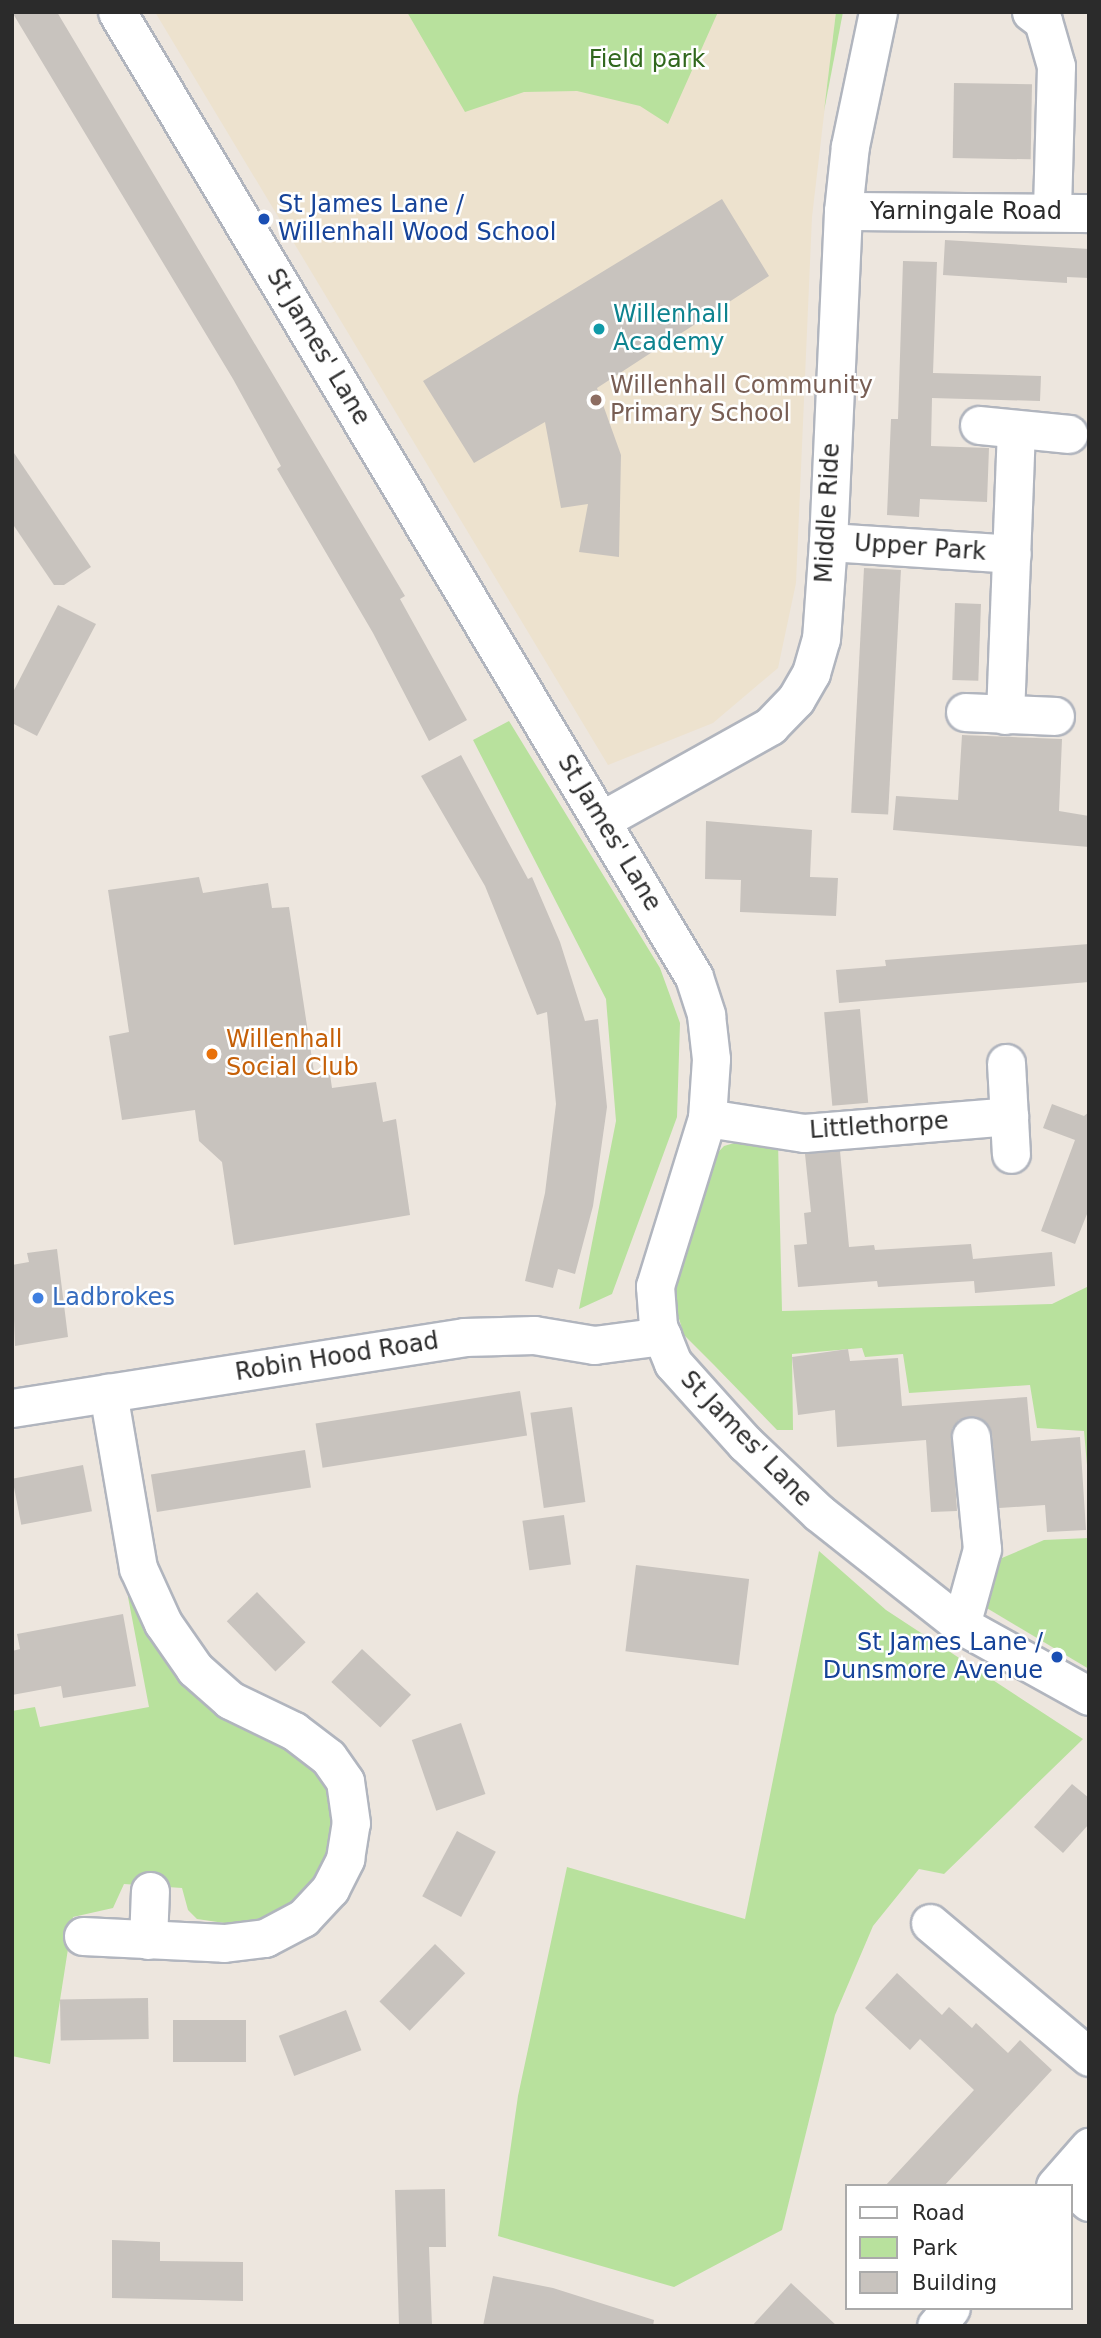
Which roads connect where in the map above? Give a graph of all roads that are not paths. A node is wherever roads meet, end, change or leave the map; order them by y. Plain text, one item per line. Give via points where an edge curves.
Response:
1 (117, 12) edge
2 (878, 12) edge
3 (1031, 12) edge
4 (843, 211) junction
5 (1052, 211) junction
6 (1089, 213) edge
7 (979, 425) dead end
8 (1016, 429) junction
9 (1069, 434) dead end
10 (828, 542) junction
11 (1012, 554) junction
12 (965, 712) dead end
13 (1005, 715) junction
14 (1055, 716) dead end
15 (602, 820) junction
16 (1006, 1063) dead end
17 (1009, 1116) junction
18 (707, 1118) junction
19 (1012, 1154) dead end
20 (662, 1336) junction
21 (108, 1393) junction
22 (12, 1408) edge
23 (971, 1437) dead end
24 (961, 1625) junction
25 (1089, 1696) edge
26 (150, 1891) dead end
27 (930, 1923) dead end
28 (83, 1936) dead end
29 (148, 1940) junction
30 (1089, 2057) edge
31 (1089, 2147) edge
32 (1065, 2184) edge
33 (1073, 2190) edge
34 (1089, 2202) edge
35 (949, 2310) edge
36 (936, 2326) edge

1 - 15 street, St James' Lane
2 - 4 street, Middle Ride via 850,146
3 - 5 street via 1043,21 1056,66
4 - 5 street, Yarningale Road
4 - 10 street, Middle Ride
5 - 6 street, Yarningale Road
7 - 8 street
8 - 9 street
8 - 11 street, Upper Park
10 - 11 street, Upper Park
10 - 15 street, Middle Ride via 821,639 811,673 796,699 770,726
11 - 13 street, Upper Park
12 - 13 street
13 - 14 street
15 - 18 street, St James' Lane via 694,977 706,1015 711,1059
16 - 17 street
17 - 18 street, Littlethorpe via 804,1133
17 - 19 street
18 - 20 street, St James' Lane via 657,1274 656,1313
20 - 21 street, Robin Hood Road via 604,1345 534,1335 475,1336
20 - 24 street, St James' Lane via 679,1373 753,1451 819,1513
21 - 22 street, Robin Hood Road
21 - 29 street via 138,1568 163,1623 195,1669 230,1700 294,1731 328,1756 345,1781 351,1823 345,1859 330,1889 303,1918 265,1938 224,1944
23 - 24 street via 982,1549
24 - 25 street, St James' Lane
26 - 29 street
27 - 30 street
28 - 29 street
31 - 32 street
33 - 34 street
35 - 36 street

